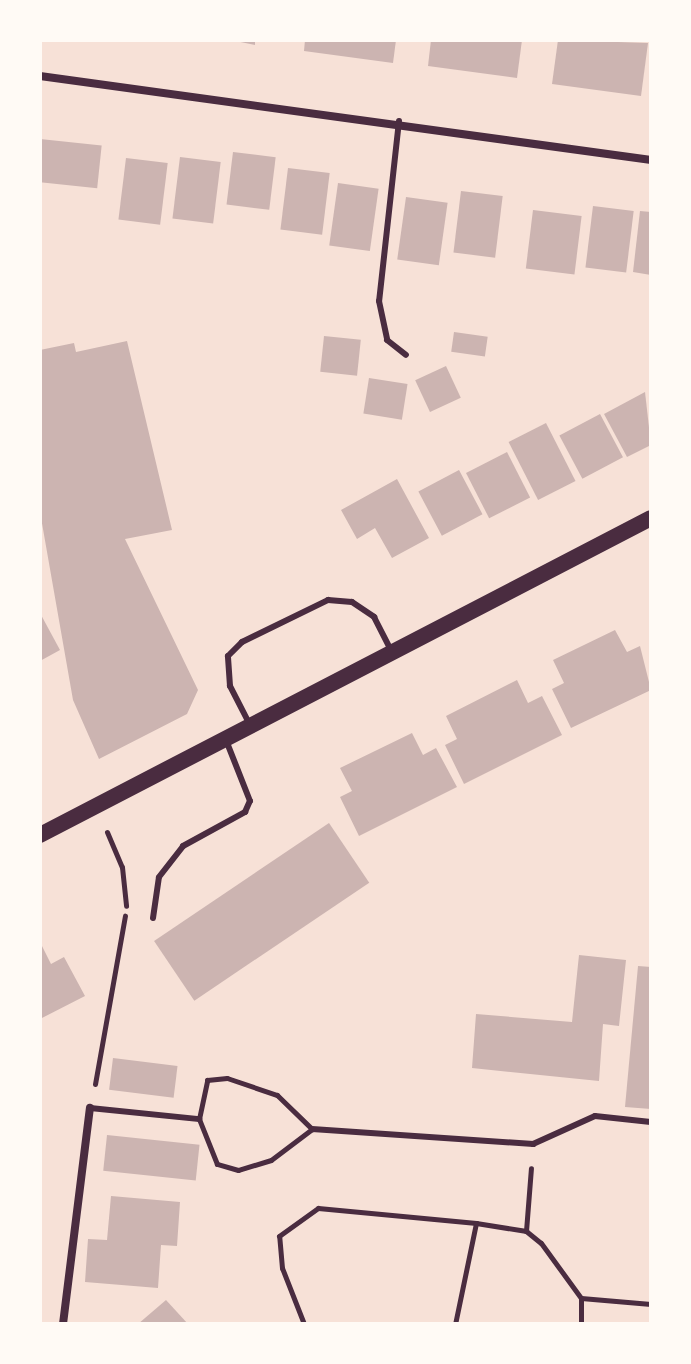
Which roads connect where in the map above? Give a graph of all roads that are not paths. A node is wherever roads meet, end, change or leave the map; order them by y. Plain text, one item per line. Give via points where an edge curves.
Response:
1 (40, 76) edge
2 (399, 121) junction
3 (651, 160) edge
4 (406, 355) dead end
5 (651, 518) edge
6 (392, 654) junction
7 (252, 728) junction
8 (226, 740) junction
9 (40, 835) edge
10 (153, 918) dead end
11 (90, 1108) joint
12 (199, 1119) road end
13 (651, 1122) edge
14 (312, 1129) road end
15 (63, 1324) edge

1 - 2 street
2 - 3 street
2 - 4 lane via 379,301 387,340
5 - 6 main road
6 - 7 main road
6 - 7 lane via 374,617 340,601 242,642 228,656 230,686
7 - 8 main road
8 - 9 main road
8 - 10 lane via 250,801 245,812 183,846 159,877
11 - 12 lane
11 - 15 street
13 - 14 lane via 595,1116 533,1144

